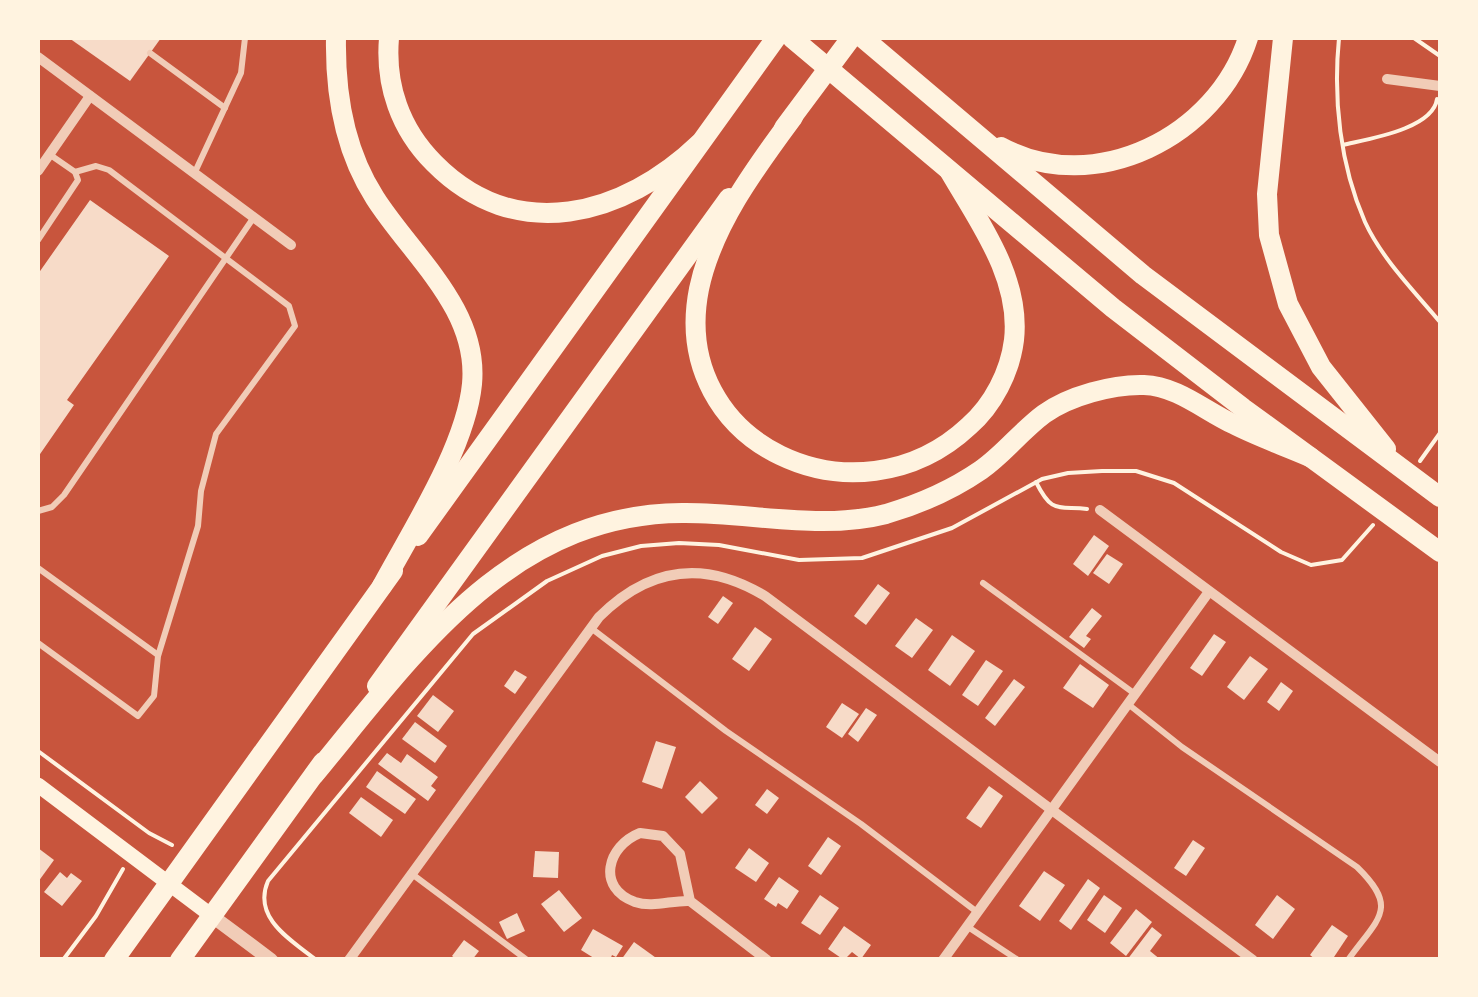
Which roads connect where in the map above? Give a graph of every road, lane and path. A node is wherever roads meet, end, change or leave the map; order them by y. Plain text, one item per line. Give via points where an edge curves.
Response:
1 (245, 38) edge
2 (336, 38) edge
3 (390, 38) edge
4 (776, 38) edge
5 (792, 38) edge
6 (851, 38) edge
7 (864, 38) edge
8 (1248, 38) edge
9 (1284, 38) edge
10 (1339, 38) edge
11 (1414, 38) edge
12 (150, 53) dead end
13 (1440, 56) edge
14 (39, 60) edge
15 (1387, 78) dead end
16 (1440, 86) edge
17 (90, 96) junction
18 (225, 108) junction
19 (1436, 108) dead end
20 (794, 116) junction
21 (974, 133) junction
22 (700, 143) junction
23 (1343, 146) junction
24 (49, 154) junction
25 (38, 171) edge
26 (74, 172) junction
27 (950, 172) junction
28 (194, 173) junction
29 (254, 217) junction
30 (38, 240) edge
31 (291, 245) dead end
32 (225, 257) junction
33 (1440, 322) edge
34 (1310, 457) junction
35 (1399, 466) junction
36 (1036, 482) dead end
37 (1440, 497) edge
38 (1100, 510) joint
39 (38, 511) edge
40 (1440, 552) edge
41 (38, 568) edge
42 (982, 583) dead end
43 (382, 586) junction
44 (1208, 592) junction
45 (590, 627) junction
46 (38, 643) edge
47 (158, 656) junction
48 (1132, 699) junction
49 (38, 751) edge
50 (1440, 762) edge
51 (314, 774) junction
52 (38, 785) edge
53 (1050, 811) junction
54 (149, 832) dead end
55 (412, 874) junction
56 (168, 884) junction
57 (111, 885) dead end
58 (264, 896) dead end
59 (690, 901) junction
60 (977, 912) junction
61 (212, 916) junction
62 (967, 926) junction
63 (63, 960) edge
64 (114, 960) edge
65 (180, 960) edge
66 (271, 960) edge
67 (316, 960) edge
68 (349, 960) edge
69 (527, 960) edge
70 (767, 960) edge
71 (943, 960) edge
72 (1018, 960) edge
73 (1253, 960) edge
74 (1348, 960) edge

1 - 18 lane via 242,73
2 - 43 highway via 347,141 374,197 459,315 470,349 464,420
3 - 22 highway via 391,83 408,130 446,176 496,206 548,213 603,204 652,183
4 - 22 highway
5 - 27 highway
6 - 20 highway
7 - 21 highway
8 - 21 highway via 1240,64 1209,107 1141,152 1064,166 1011,153
9 - 35 highway via 1266,194 1279,273 1321,367
10 - 23 path
11 - 13 path
12 - 18 lane
14 - 17 street
15 - 16 street
17 - 24 street
17 - 28 street
18 - 28 lane
19 - 23 path via 1396,131
20 - 27 highway via 721,231 699,288 696,327 706,371 732,417 763,445 809,468 873,474 929,458 992,401 1014,338 1007,282
20 - 51 highway
21 - 35 highway via 1142,275
22 - 43 highway
23 - 33 path via 1366,224
24 - 25 street
24 - 26 lane
26 - 30 lane via 75,188
26 - 32 lane via 108,170
27 - 34 highway via 1113,308
28 - 29 street
29 - 31 street
29 - 32 lane
32 - 39 lane via 64,495
32 - 47 lane via 289,306 296,326 216,434 198,526
34 - 40 highway
34 - 51 highway via 1145,384 1085,394 1046,412 965,481 882,514 825,520 670,513 588,528 542,548 474,593
35 - 37 highway
36 - 38 path via 1057,508
38 - 44 street
41 - 47 lane
42 - 48 lane
43 - 56 highway
44 - 48 street
44 - 50 street
45 - 53 street via 642,584 682,572 727,577 764,596
45 - 55 street
45 - 60 lane
46 - 47 lane via 138,716 154,696
48 - 53 street
48 - 74 lane via 1182,747 1378,888 1380,914
49 - 54 path
51 - 61 highway
52 - 56 main road
53 - 60 street
53 - 73 street
55 - 68 street
55 - 69 lane
56 - 61 main road
56 - 64 highway
57 - 63 path
58 - 67 path via 274,926
59 - 59 street via 648,905 620,894 609,869 616,850 640,833 664,836 680,854
59 - 70 street
60 - 62 street
61 - 65 highway
61 - 66 street
62 - 71 street
62 - 72 lane

